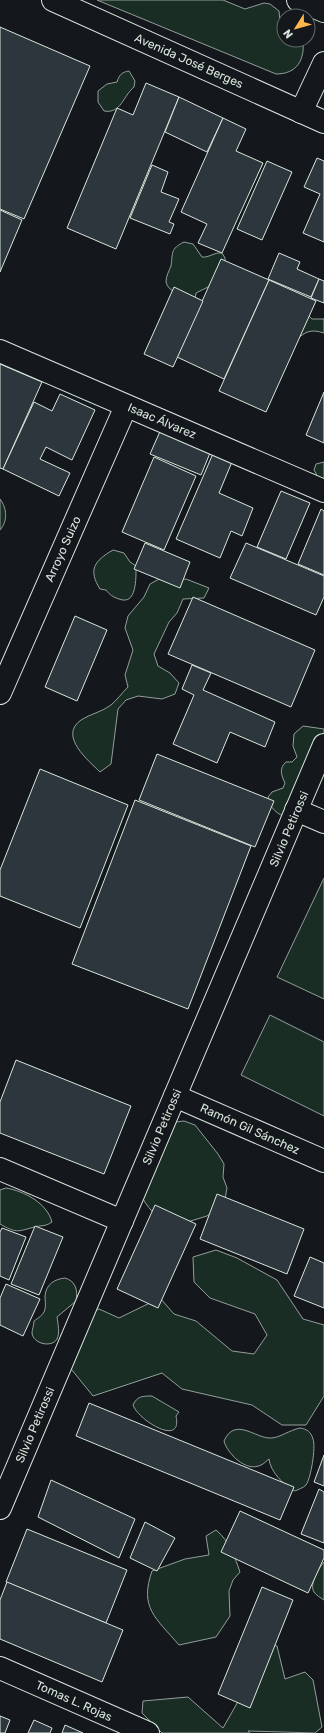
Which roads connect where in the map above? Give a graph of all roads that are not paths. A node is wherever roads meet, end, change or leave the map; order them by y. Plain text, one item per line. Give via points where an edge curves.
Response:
1 (53, 0) edge
2 (298, 0) edge
3 (324, 11) edge
4 (324, 63) edge
5 (301, 112) junction
6 (324, 122) edge
7 (0, 351) edge
8 (126, 406) junction
9 (324, 491) edge
10 (0, 693) edge
11 (324, 745) edge
12 (296, 810) junction
13 (324, 822) edge
14 (175, 1096) junction
15 (324, 1161) edge
16 (0, 1169) edge
17 (122, 1221) junction
18 (0, 1508) edge
19 (0, 1668) edge
20 (148, 1733) edge

1 - 5 street, Avenida José Berges
2 - 3 street
4 - 5 street
5 - 6 street, Avenida José Berges
7 - 8 street, Isaac Álvarez
8 - 9 street, Isaac Álvarez
8 - 10 street, Arroyo Suizo
11 - 12 street, Silvio Petirossi
12 - 13 street
12 - 14 street, Silvio Petirossi
14 - 15 street, Ramón Gil Sánchez
14 - 17 street, Silvio Petirossi
16 - 17 street
17 - 18 street, Silvio Petirossi
19 - 20 street, Tomas L. Rojas

